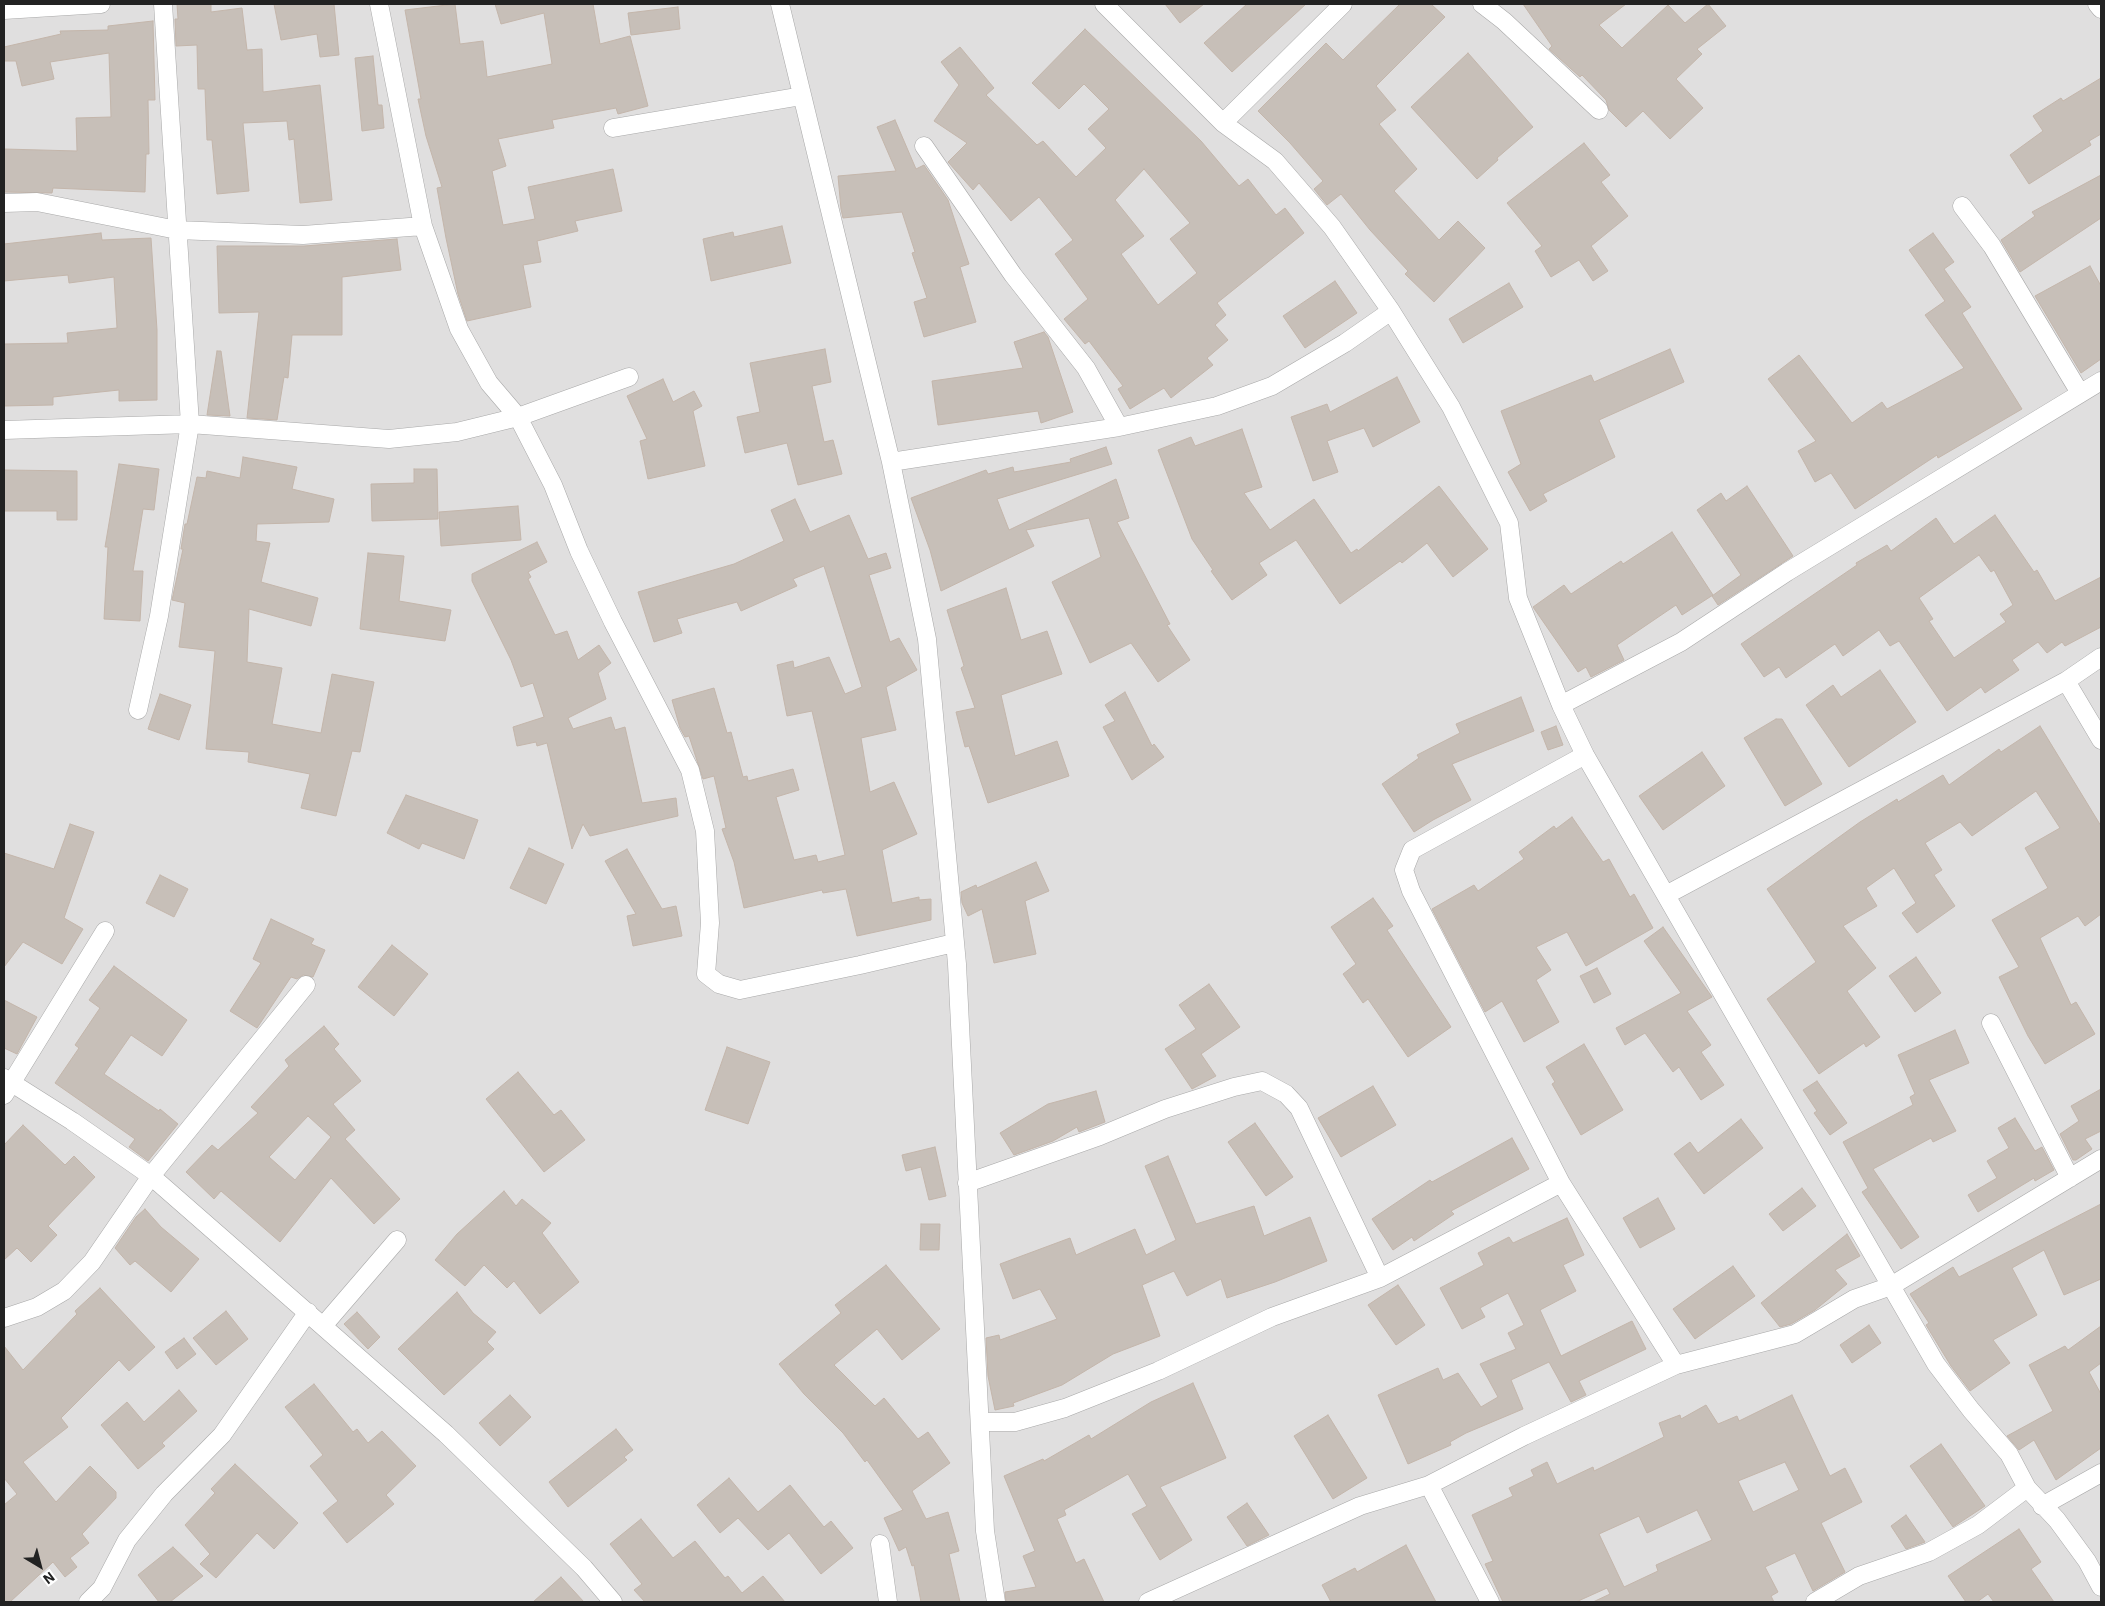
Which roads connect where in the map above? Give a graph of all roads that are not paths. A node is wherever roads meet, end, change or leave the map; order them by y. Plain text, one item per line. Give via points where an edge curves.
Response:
1 (100, 4) edge
2 (163, 4) edge
3 (378, 4) edge
4 (780, 4) edge
5 (1104, 4) edge
6 (1343, 4) edge
7 (1482, 4) edge
8 (2097, 4) edge
9 (2101, 9) edge
10 (4, 10) edge
11 (802, 96) junction
12 (1599, 110) dead end
13 (1224, 123) junction
14 (613, 128) dead end
15 (924, 146) dead end
16 (4, 203) edge
17 (1962, 206) dead end
18 (423, 226) junction
19 (177, 230) junction
20 (1390, 312) junction
21 (629, 377) dead end
22 (2101, 381) edge
23 (2080, 393) junction
24 (518, 417) junction
25 (190, 424) junction
26 (1119, 427) junction
27 (4, 430) edge
28 (891, 462) junction
29 (2101, 657) edge
30 (2066, 681) junction
31 (1561, 705) junction
32 (138, 710) dead end
33 (2101, 740) edge
34 (1585, 755) junction
35 (1668, 894) junction
36 (105, 931) dead end
37 (954, 943) junction
38 (306, 985) dead end
39 (1991, 1023) dead end
40 (7, 1086) edge
41 (2101, 1159) edge
42 (151, 1176) junction
43 (2070, 1178) junction
44 (967, 1183) junction
45 (1562, 1183) junction
46 (397, 1240) dead end
47 (1380, 1278) junction
48 (1891, 1286) junction
49 (308, 1312) junction
50 (4, 1318) edge
51 (323, 1326) junction
52 (1676, 1365) junction
53 (980, 1422) junction
54 (2101, 1473) edge
55 (1429, 1485) junction
56 (2027, 1488) junction
57 (2042, 1506) junction
58 (880, 1544) dead end
59 (2101, 1587) edge
60 (88, 1602) edge
61 (613, 1602) edge
62 (888, 1602) edge
63 (996, 1602) edge
64 (1148, 1602) edge
65 (1490, 1602) edge
66 (1815, 1602) edge

1 - 10 street
2 - 19 street
3 - 18 street
4 - 11 street
5 - 13 street
6 - 13 street
7 - 12 street
8 - 9 street
11 - 14 street
11 - 28 street
13 - 20 street via 1275,161 1332,227
15 - 26 street via 1013,275 1086,368
16 - 19 street via 37,202
17 - 23 street via 1992,246
18 - 19 street via 302,235
18 - 24 street via 459,329 489,383
19 - 25 street
20 - 26 street via 1272,386 1217,406
20 - 31 street via 1452,407 1509,523 1518,598
21 - 24 street
22 - 23 street
23 - 31 street via 1787,572 1681,642
24 - 25 street via 457,432 389,439
24 - 37 street via 553,484 579,551 613,622 690,770 705,831 710,924 706,974 719,984 740,990
25 - 27 street
25 - 32 street via 159,616
26 - 28 street
28 - 37 street via 927,639
29 - 30 street
30 - 33 street
30 - 35 street
31 - 34 street
34 - 35 street
34 - 45 street via 1412,850 1404,870 1411,891
35 - 48 street
36 - 40 street
37 - 44 street
38 - 42 street
39 - 43 street
40 - 42 street via 72,1121
41 - 43 street
42 - 49 street
42 - 50 street via 92,1262 64,1291 37,1307
43 - 48 street
44 - 47 street via 1166,1109 1262,1081 1286,1094 1299,1108
44 - 53 street
45 - 47 street
45 - 52 street
46 - 51 street
47 - 53 street via 1272,1317 1158,1371 1064,1408 1015,1422
48 - 52 street via 1854,1299 1795,1334
48 - 56 street via 1936,1364 2010,1454
49 - 51 street
49 - 60 street via 222,1434 164,1494 127,1540 102,1588
51 - 61 street via 453,1441 584,1568
52 - 55 street via 1524,1436
53 - 63 street via 985,1531
54 - 57 street
55 - 64 street via 1360,1506
55 - 65 street
56 - 57 street
56 - 66 street via 1978,1525 1929,1552 1859,1576
57 - 59 street via 2082,1554
58 - 62 street

